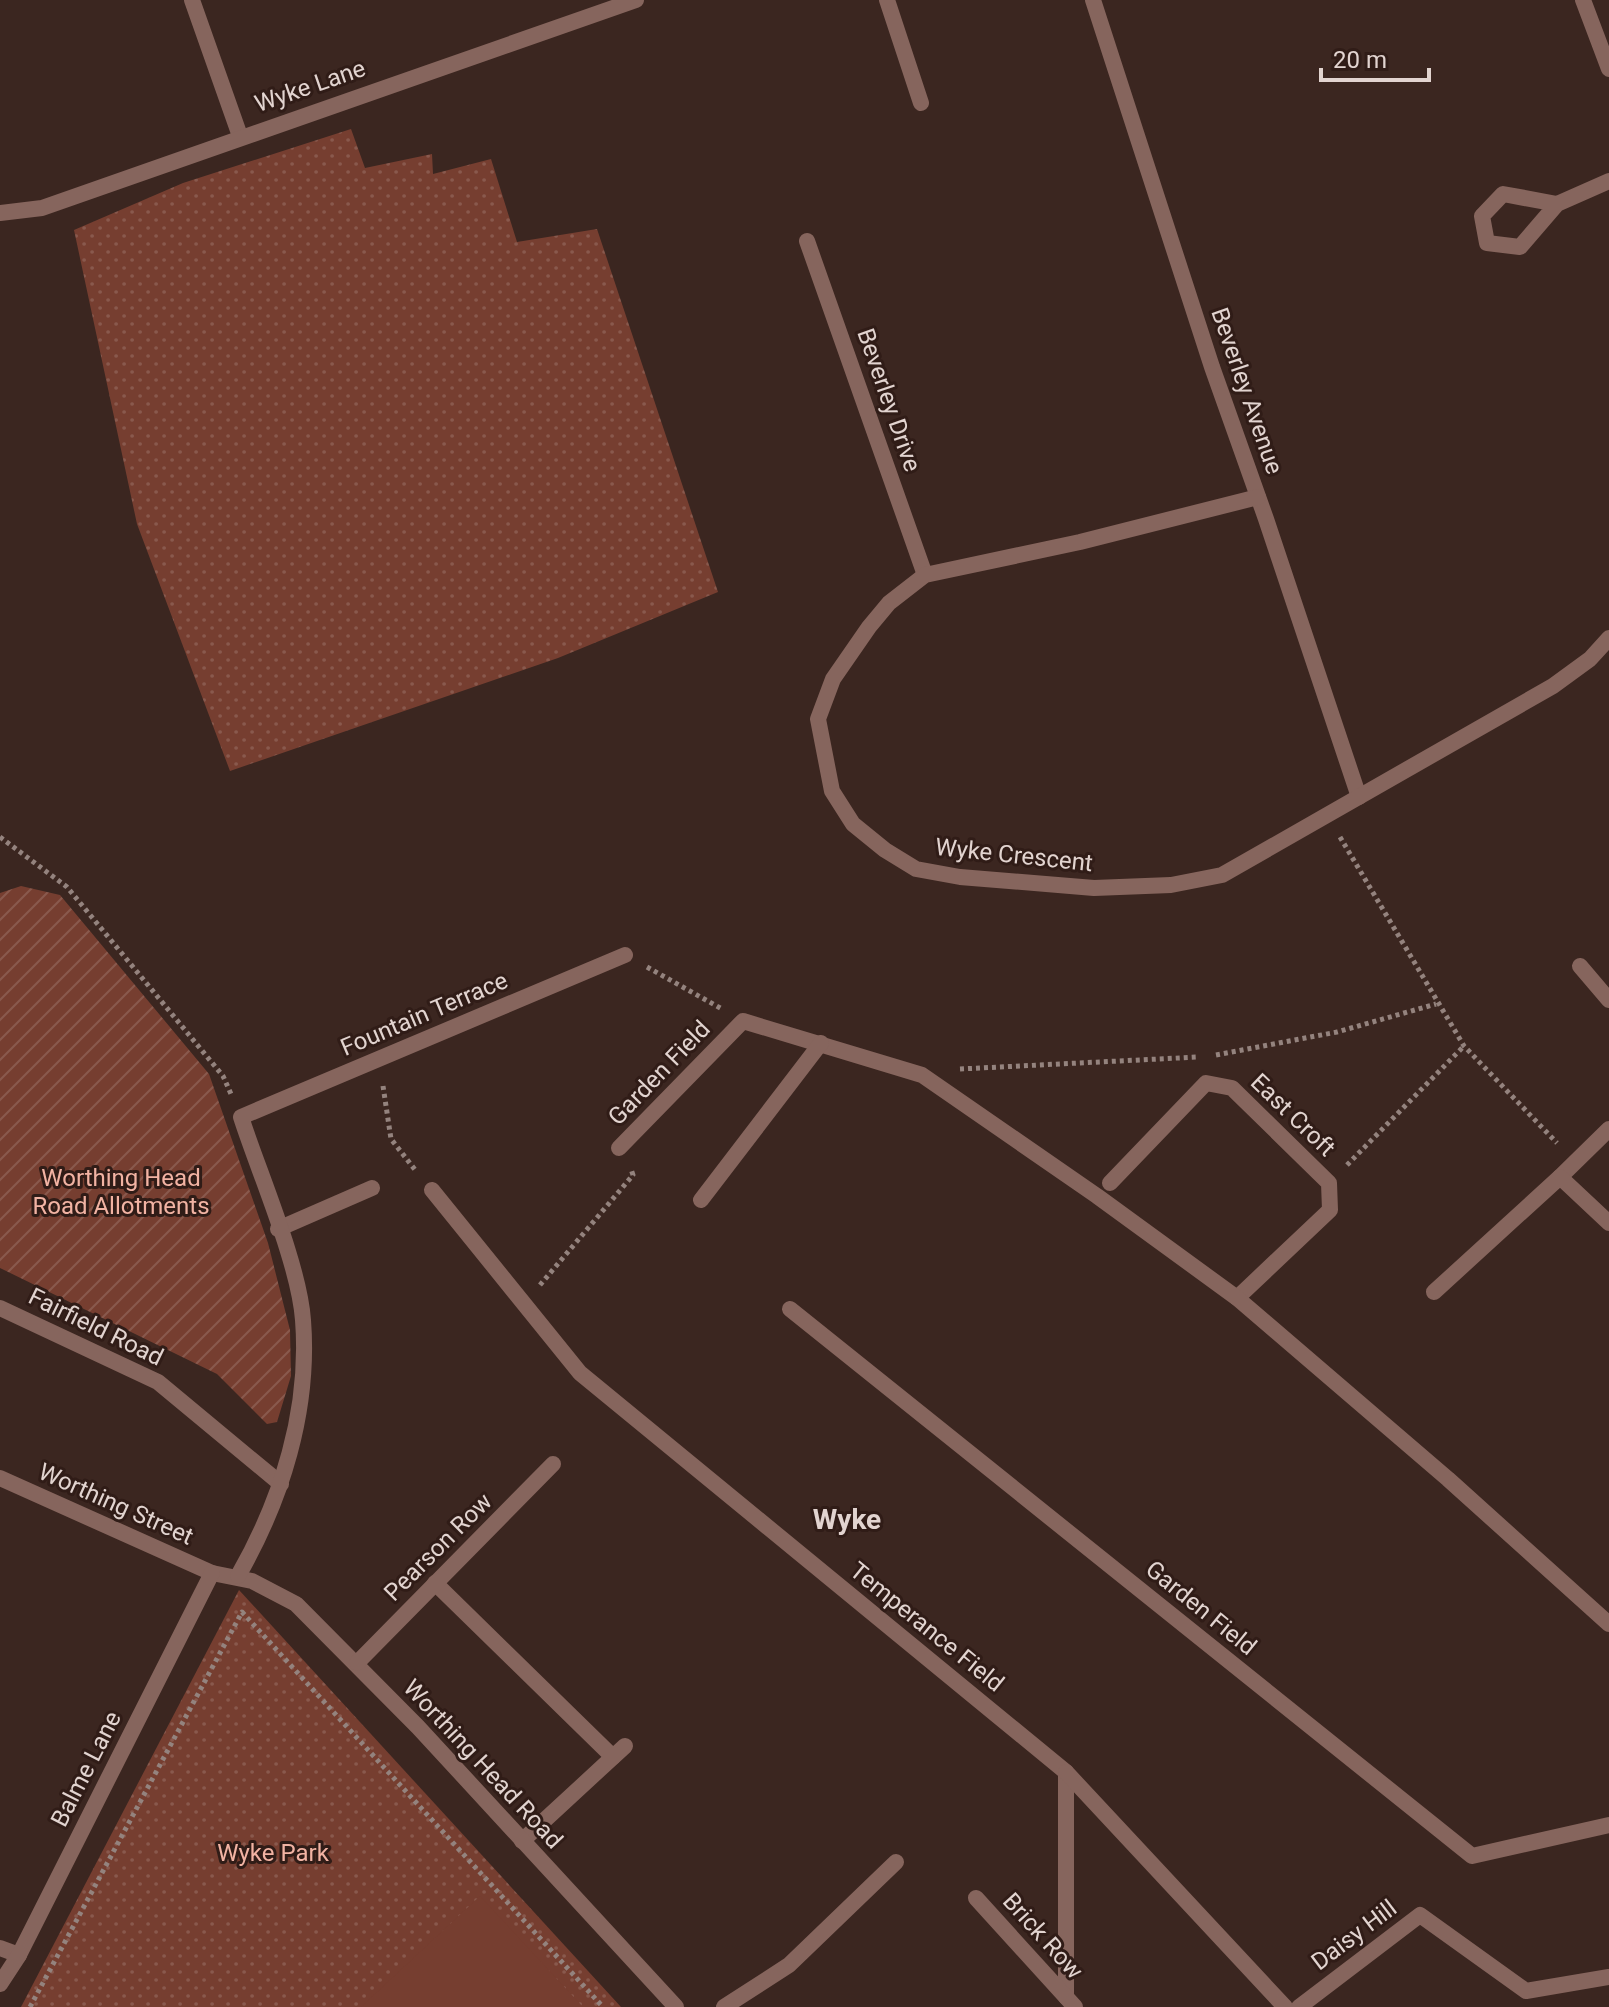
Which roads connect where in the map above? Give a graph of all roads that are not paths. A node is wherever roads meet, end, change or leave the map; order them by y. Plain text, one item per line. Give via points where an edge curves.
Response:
1 (192, 0) edge
2 (636, 0) edge
3 (887, 0) edge
4 (1093, 0) edge
5 (1583, 0) edge
6 (1609, 69) edge
7 (921, 103) dead end
8 (240, 136) junction
9 (1609, 181) edge
10 (1557, 204) junction
11 (0, 213) edge
12 (807, 241) dead end
13 (1258, 497) junction
14 (925, 575) junction
15 (1609, 638) edge
16 (1359, 797) junction
17 (625, 955) road end
18 (1580, 966) dead end
19 (1609, 1000) edge
20 (821, 1043) junction
21 (1609, 1129) edge
22 (619, 1148) road end
23 (1560, 1177) junction
24 (1110, 1183) dead end
25 (372, 1188) dead end
26 (432, 1190) road end
27 (701, 1200) dead end
28 (1609, 1223) edge
29 (278, 1229) junction
30 (1434, 1292) dead end
31 (1237, 1298) junction
32 (0, 1308) edge
33 (790, 1309) dead end
34 (553, 1464) dead end
35 (0, 1478) edge
36 (281, 1484) junction
37 (212, 1573) junction
38 (238, 1576) junction
39 (435, 1583) junction
40 (1609, 1624) edge
41 (357, 1663) junction
42 (1066, 1772) junction
43 (1609, 1825) edge
44 (522, 1841) junction
45 (896, 1862) dead end
46 (976, 1898) dead end
47 (0, 1948) edge
48 (19, 1955) junction
49 (1609, 1977) edge
50 (0, 1984) edge
51 (1070, 2002) edge
52 (676, 2007) edge
53 (724, 2007) edge
54 (1285, 2007) edge
55 (1299, 2007) edge

1 - 8 street
2 - 8 street, Wyke Lane
3 - 7 street
4 - 13 street, Beverley Avenue
5 - 6 street
8 - 11 street, Wyke Lane via 42,208
9 - 10 street
10 - 10 street via 1503,194 1482,216 1487,243 1520,247
12 - 14 street, Beverley Drive
13 - 14 street, Wyke Crescent
13 - 16 street, Beverley Avenue
14 - 16 street, Wyke Crescent via 869,627 833,679 818,719 832,791 853,824 916,869 1094,888 1171,885 1222,875
15 - 16 street, Wyke Crescent via 1553,686
17 - 29 street, Fountain Terrace via 241,1117
18 - 19 street
20 - 22 street, Garden Field via 743,1021
20 - 27 street
20 - 31 street, Garden Field via 916,1073
21 - 23 street
23 - 28 street
23 - 30 street
24 - 31 street, East Croft via 1206,1083 1232,1088 1329,1183 1330,1210
25 - 29 street
26 - 42 street, Temperance Field via 580,1373
29 - 36 street via 303,1319 295,1424
31 - 40 street, Garden Field
32 - 36 street, Fairfield Road via 158,1382
33 - 43 street, Garden Field via 1472,1856
34 - 39 street, Pearson Row
35 - 37 street, Worthing Street
36 - 38 street
37 - 38 street, Worthing Head Road
37 - 48 street, Balme Lane
38 - 41 street, Worthing Head Road via 296,1604
39 - 41 street, Pearson Row
39 - 44 street via 619,1752
41 - 44 street, Worthing Head Road
42 - 51 street
42 - 54 street
44 - 52 street, Worthing Head Road
45 - 53 street via 789,1965
46 - 51 street, Brick Row
47 - 48 street
48 - 50 street, Balme Lane
49 - 55 street, Daisy Hill via 1526,1991 1420,1915

